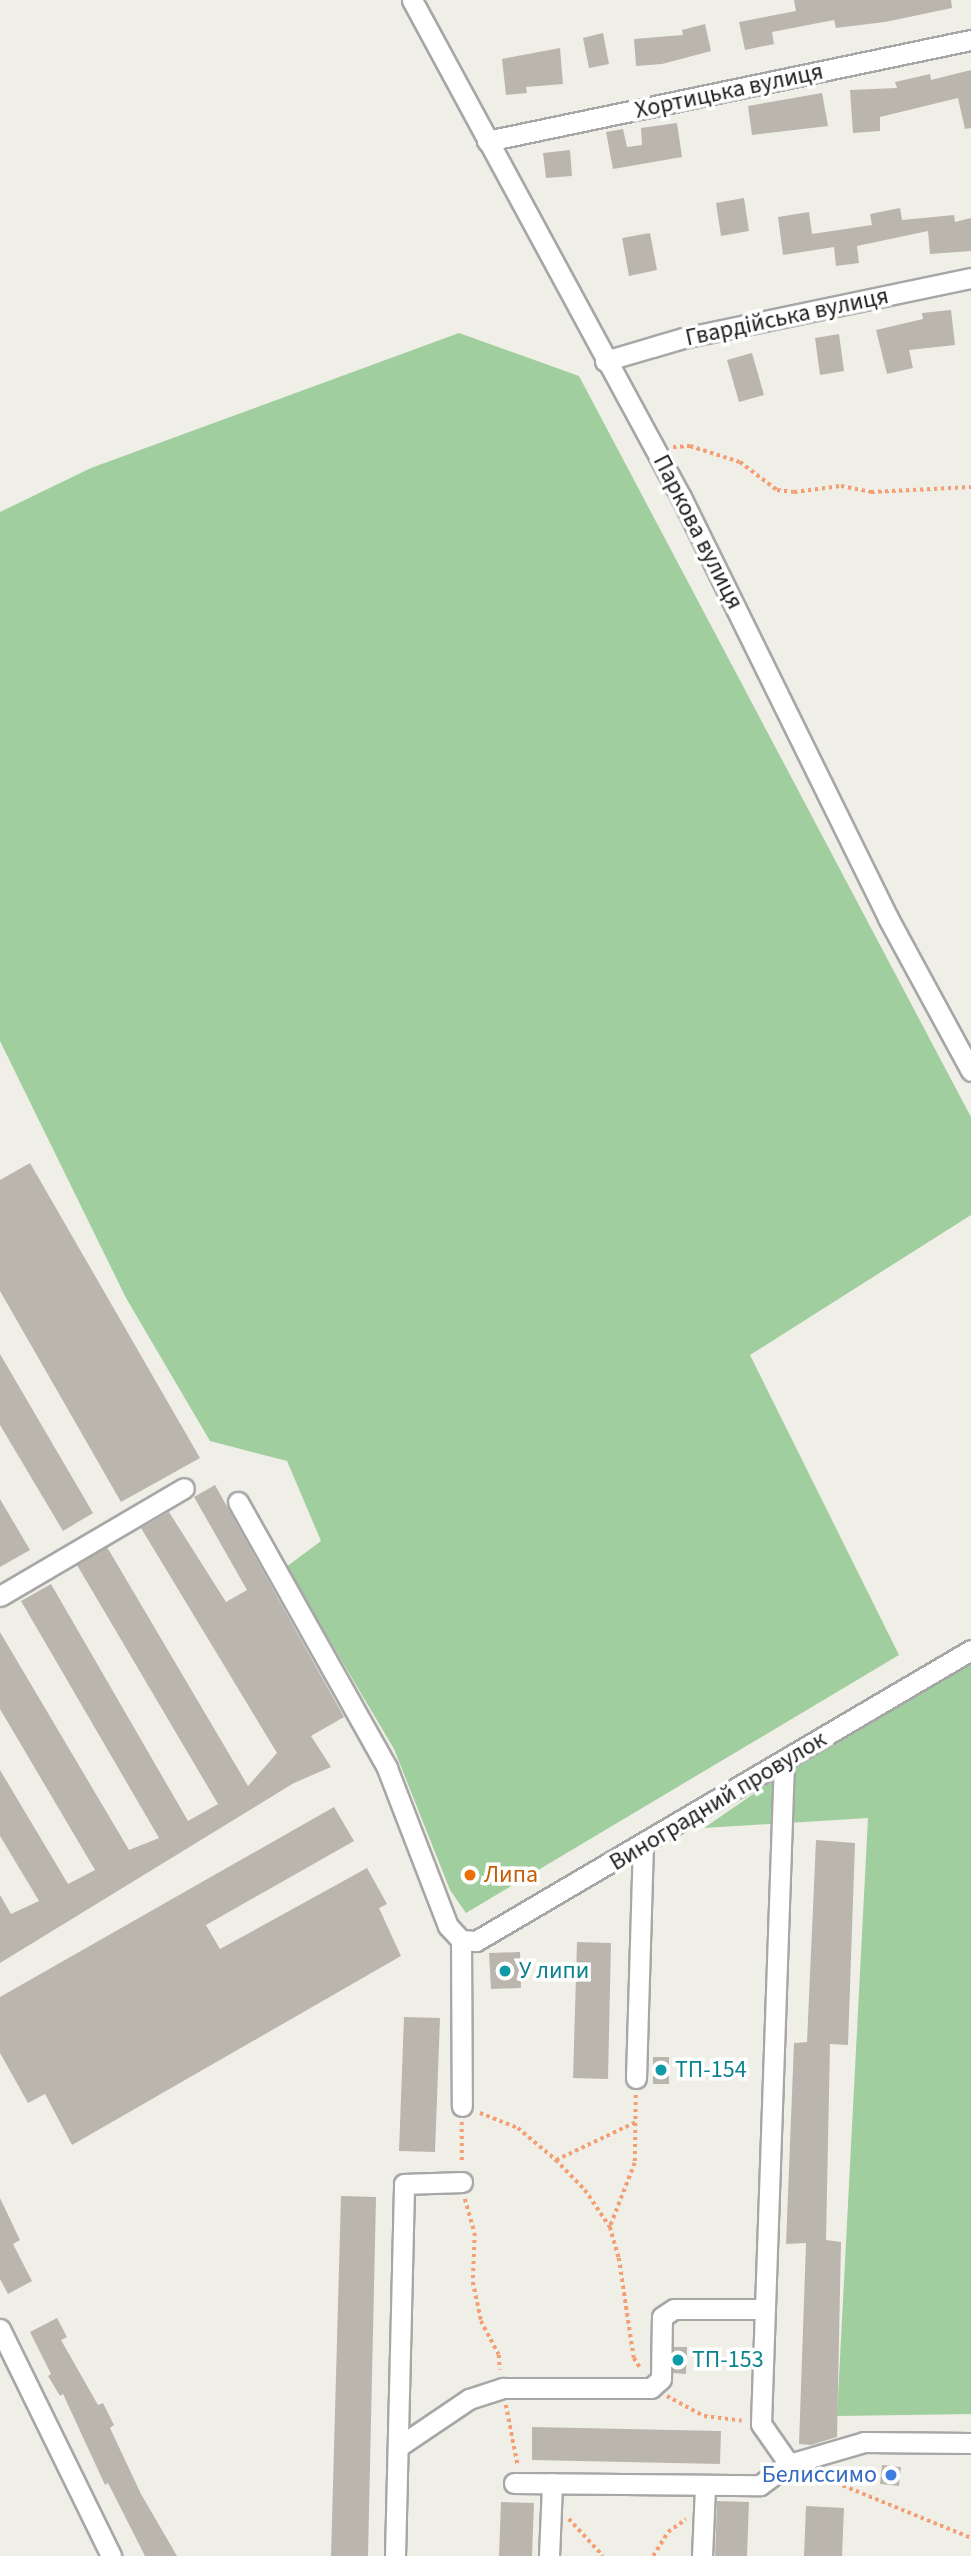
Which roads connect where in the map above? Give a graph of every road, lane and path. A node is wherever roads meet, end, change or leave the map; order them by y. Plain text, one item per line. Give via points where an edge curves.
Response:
1 (412, 0) edge
2 (971, 40) edge
3 (487, 141) junction
4 (971, 278) edge
5 (605, 361) junction
6 (654, 448) junction
7 (970, 487) edge
8 (971, 1071) edge
9 (184, 1488) dead end
10 (238, 1502) dead end
11 (0, 1596) edge
12 (971, 1650) edge
13 (785, 1761) junction
14 (643, 1846) junction
15 (461, 1940) junction
16 (636, 2078) joint
17 (462, 2106) junction
18 (636, 2122) junction
19 (556, 2160) junction
20 (462, 2182) joint
21 (610, 2227) junction
22 (765, 2309) junction
23 (0, 2330) edge
24 (651, 2388) junction
25 (761, 2424) junction
26 (971, 2443) edge
27 (398, 2447) junction
28 (789, 2464) junction
29 (514, 2483) dead end
30 (552, 2483) junction
31 (705, 2486) junction
32 (704, 2506) junction
33 (971, 2538) edge
34 (111, 2556) edge
35 (395, 2556) edge
36 (549, 2556) edge
37 (653, 2556) edge
38 (702, 2556) edge

1 - 3 street, Паркова вулиця
2 - 3 street, Хортицька вулиця
3 - 5 street, Паркова вулиця
4 - 5 street, Гвардійська вулиця via 683,338
5 - 6 street, Паркова вулиця
6 - 7 path via 690,446 740,462 777,490
6 - 8 street, Паркова вулиця via 746,624 888,918
9 - 11 street
10 - 15 street via 387,1768 448,1926
12 - 13 street, Виноградний провулок
13 - 14 street, Виноградний провулок
13 - 22 street
14 - 15 street, Виноградний провулок via 476,1941
14 - 16 street
15 - 17 street
16 - 18 path
17 - 19 path via 518,2128
17 - 20 path
18 - 19 path
18 - 21 path via 635,2163
19 - 21 path via 585,2190
20 - 27 street via 404,2184
21 - 24 path via 634,2358
22 - 24 street via 674,2309 662,2317 661,2379
22 - 25 street
23 - 34 street
24 - 25 path via 704,2416
24 - 27 street via 502,2388 469,2399
25 - 28 street
26 - 28 street via 863,2442
27 - 35 street
28 - 31 street via 760,2485
28 - 33 path
29 - 30 street
30 - 31 street
30 - 36 street
31 - 32 street
32 - 37 path via 668,2532
32 - 38 street

